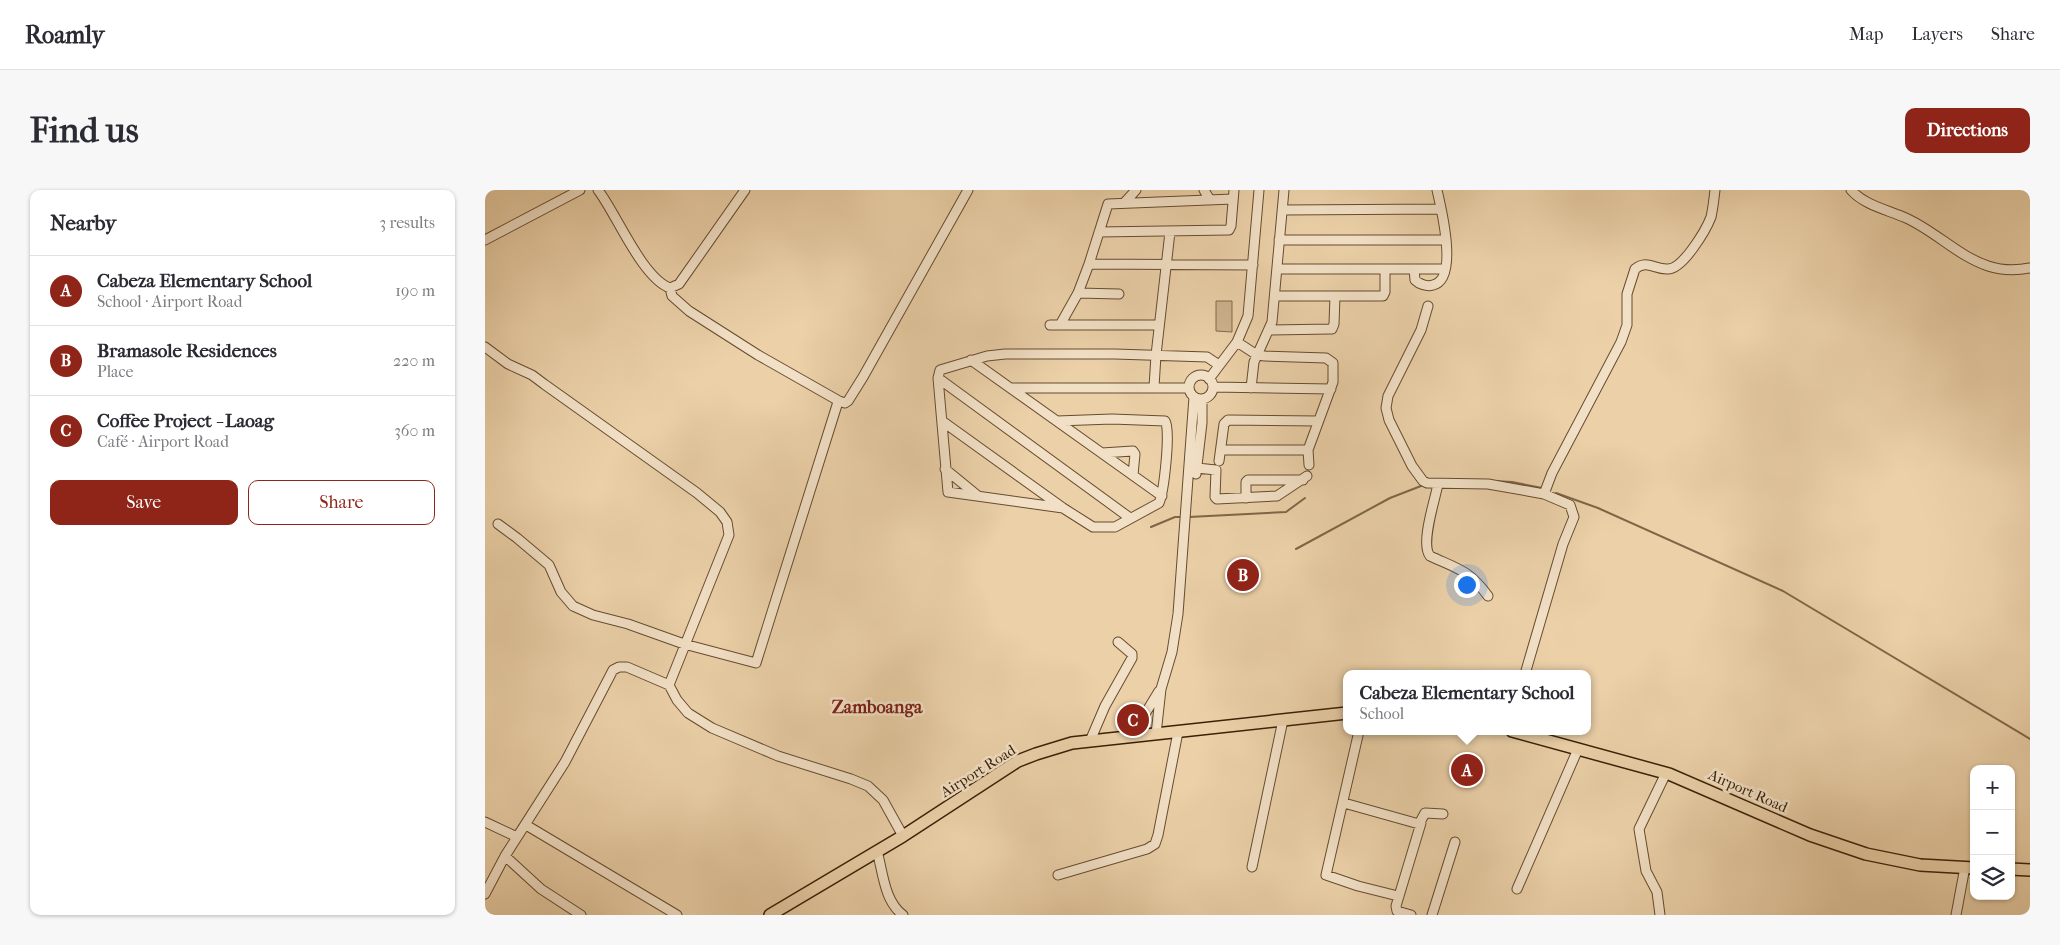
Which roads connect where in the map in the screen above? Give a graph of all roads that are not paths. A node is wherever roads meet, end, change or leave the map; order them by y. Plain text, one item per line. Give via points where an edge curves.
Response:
1 (580, 190) edge
2 (598, 190) edge
3 (745, 190) edge
4 (968, 190) edge
5 (1136, 190) edge
6 (1204, 190) edge
7 (1259, 190) edge
8 (1284, 190) edge
9 (1437, 190) edge
10 (1715, 190) edge
11 (1851, 190) edge
12 (1233, 195) edge
13 (1210, 200) junction
14 (1125, 202) junction
15 (1441, 209) junction
16 (1283, 210) junction
17 (1099, 232) junction
18 (1170, 232) junction
19 (485, 240) edge
20 (1279, 240) junction
21 (1446, 240) junction
22 (1089, 264) junction
23 (1166, 264) junction
24 (1253, 265) junction
25 (1414, 268) junction
26 (1445, 268) junction
27 (2030, 268) edge
28 (1277, 269) junction
29 (1385, 269) junction
30 (670, 288) junction
31 (1077, 293) junction
32 (1119, 294) dead end
33 (1275, 296) junction
34 (1335, 296) junction
35 (1428, 306) dead end
36 (1049, 325) dead end
37 (1060, 325) junction
38 (1159, 325) junction
39 (1270, 330) junction
40 (1237, 342) junction
41 (485, 347) edge
42 (1156, 355) junction
43 (1257, 355) junction
44 (971, 360) junction
45 (1219, 365) junction
46 (938, 378) junction
47 (1209, 379) junction
48 (1154, 387) junction
49 (1011, 388) junction
50 (1189, 388) junction
51 (1213, 388) junction
52 (1251, 388) junction
53 (1331, 389) junction
54 (1198, 398) junction
55 (839, 400) junction
56 (942, 421) junction
57 (1057, 421) junction
58 (1318, 421) junction
59 (1197, 434) junction
60 (1221, 450) junction
61 (1308, 450) junction
62 (1102, 453) junction
63 (1219, 461) dead end
64 (1309, 465) dead end
65 (1197, 468) junction
66 (945, 469) junction
67 (1133, 475) junction
68 (1438, 484) junction
69 (1544, 494) junction
70 (1189, 495) junction
71 (979, 496) junction
72 (1162, 496) junction
73 (1245, 498) junction
74 (1063, 508) junction
75 (1130, 518) junction
76 (498, 524) dead end
77 (1488, 596) dead end
78 (1117, 642) dead end
79 (684, 644) junction
80 (1526, 670) edge
81 (670, 681) junction
82 (1161, 689) junction
83 (1343, 713) edge
84 (1283, 720) junction
85 (1178, 732) junction
86 (1156, 734) junction
87 (1358, 735) edge
88 (1527, 735) edge
89 (1138, 736) junction
90 (1090, 741) junction
91 (1578, 749) junction
92 (1666, 773) junction
93 (1344, 803) junction
94 (1443, 814) dead end
95 (485, 822) edge
96 (1421, 823) junction
97 (526, 825) junction
98 (903, 836) junction
99 (517, 837) junction
100 (1455, 842) dead end
101 (877, 851) junction
102 (505, 856) junction
103 (1252, 867) dead end
104 (1969, 867) edge
105 (2015, 869) edge
106 (2030, 870) edge
107 (1057, 875) dead end
108 (1517, 889) dead end
109 (485, 894) edge
110 (1398, 896) junction
111 (581, 915) edge
112 (677, 915) edge
113 (770, 915) edge
114 (903, 915) edge
115 (1411, 915) edge
116 (1433, 915) edge
117 (1660, 915) edge
118 (1957, 915) edge

1 - 19 street
2 - 30 street via 629,244 661,283
3 - 30 street via 679,284
4 - 55 street via 858,385 846,403
5 - 14 street
6 - 13 street
7 - 24 street
8 - 16 street
9 - 15 street
10 - 69 street via 1708,223 1682,262 1669,270 1645,264 1635,269 1627,294 1627,325 1621,342
11 - 27 street via 1865,201 1922,226 1978,262 2001,270
12 - 13 street
12 - 18 street via 1229,230
13 - 14 street
14 - 17 street via 1108,204
15 - 16 street
15 - 21 street
16 - 20 street
17 - 18 street
17 - 22 street
18 - 23 street
20 - 21 street
20 - 28 street
21 - 26 street
22 - 23 street
22 - 31 street
23 - 24 street
23 - 38 street
24 - 40 street via 1248,316
25 - 26 street
25 - 26 street via 1416,282 1431,286 1443,279
25 - 29 street
28 - 29 street
28 - 33 street
29 - 34 street via 1383,296
30 - 55 street via 672,296 689,311
31 - 32 street
31 - 37 street
33 - 34 street
33 - 39 street
34 - 39 street via 1332,329
35 - 68 street via 1421,330 1386,408 1419,477 1427,483
36 - 37 street
37 - 38 street
38 - 42 street
39 - 43 street
40 - 43 street
40 - 45 street
41 - 79 street via 508,364 532,375 651,458 725,518 729,535
42 - 44 street via 1005,354
42 - 45 street via 1207,357
42 - 48 street
43 - 52 street
43 - 53 street via 1330,360 1334,375
44 - 46 street via 940,370
44 - 49 street
45 - 47 street
46 - 56 street
46 - 75 street
47 - 50 street via 1196,377
47 - 51 street
48 - 49 street
48 - 50 street
49 - 57 street
50 - 54 street
51 - 52 street
51 - 54 street via 1209,396
52 - 53 street
53 - 58 street
54 - 59 street
55 - 79 street via 757,661 753,664
56 - 66 street
56 - 74 street
57 - 62 street
57 - 72 street via 1165,421 1168,426
58 - 60 street via 1228,420 1224,424
58 - 61 street
59 - 65 street
59 - 70 street
60 - 61 street
60 - 63 street
61 - 64 street
62 - 67 street
62 - 67 street via 1133,451
65 - 70 street
65 - 73 street via 1216,470 1216,498
66 - 71 street
66 - 71 street via 948,492
67 - 72 street
68 - 69 street via 1488,484
68 - 77 street via 1427,536 1427,553 1463,570
69 - 80 street via 1570,505 1574,516
70 - 82 street via 1177,621
71 - 74 street
72 - 75 street via 1157,505
73 - 73 street via 1248,480 1305,478 1277,496
74 - 75 street via 1090,526 1099,528 1115,528
76 - 79 street via 549,565 565,599 573,606
78 - 90 street via 1132,654 1132,658
79 - 81 street
81 - 97 street via 627,667 619,666 613,670 565,762
81 - 98 street via 677,700 688,713 712,728 778,756 851,779 874,791 883,800
82 - 86 street
82 - 89 street via 1145,714
83 - 84 main road, Airport Road
84 - 85 main road, Airport Road
84 - 103 street
85 - 86 main road, Airport Road
85 - 107 street via 1155,844
86 - 89 main road, Airport Road
87 - 93 street
88 - 91 main road, Airport Road
89 - 90 main road, Airport Road
90 - 98 main road, Airport Road via 1055,748 1018,761
91 - 92 main road, Airport Road
91 - 108 street
92 - 104 main road, Airport Road via 1840,846 1895,861
92 - 117 street via 1639,829 1646,871 1657,892
93 - 96 street
93 - 110 street via 1326,875
94 - 96 street via 1425,813
95 - 99 street
96 - 110 street
97 - 99 street
97 - 112 street
98 - 101 main road, Airport Road
99 - 102 street
100 - 116 street
101 - 113 main road, Airport Road
101 - 114 street via 889,898
102 - 109 street
102 - 111 street via 541,889
104 - 118 street
105 - 106 main road
110 - 115 street via 1396,910

